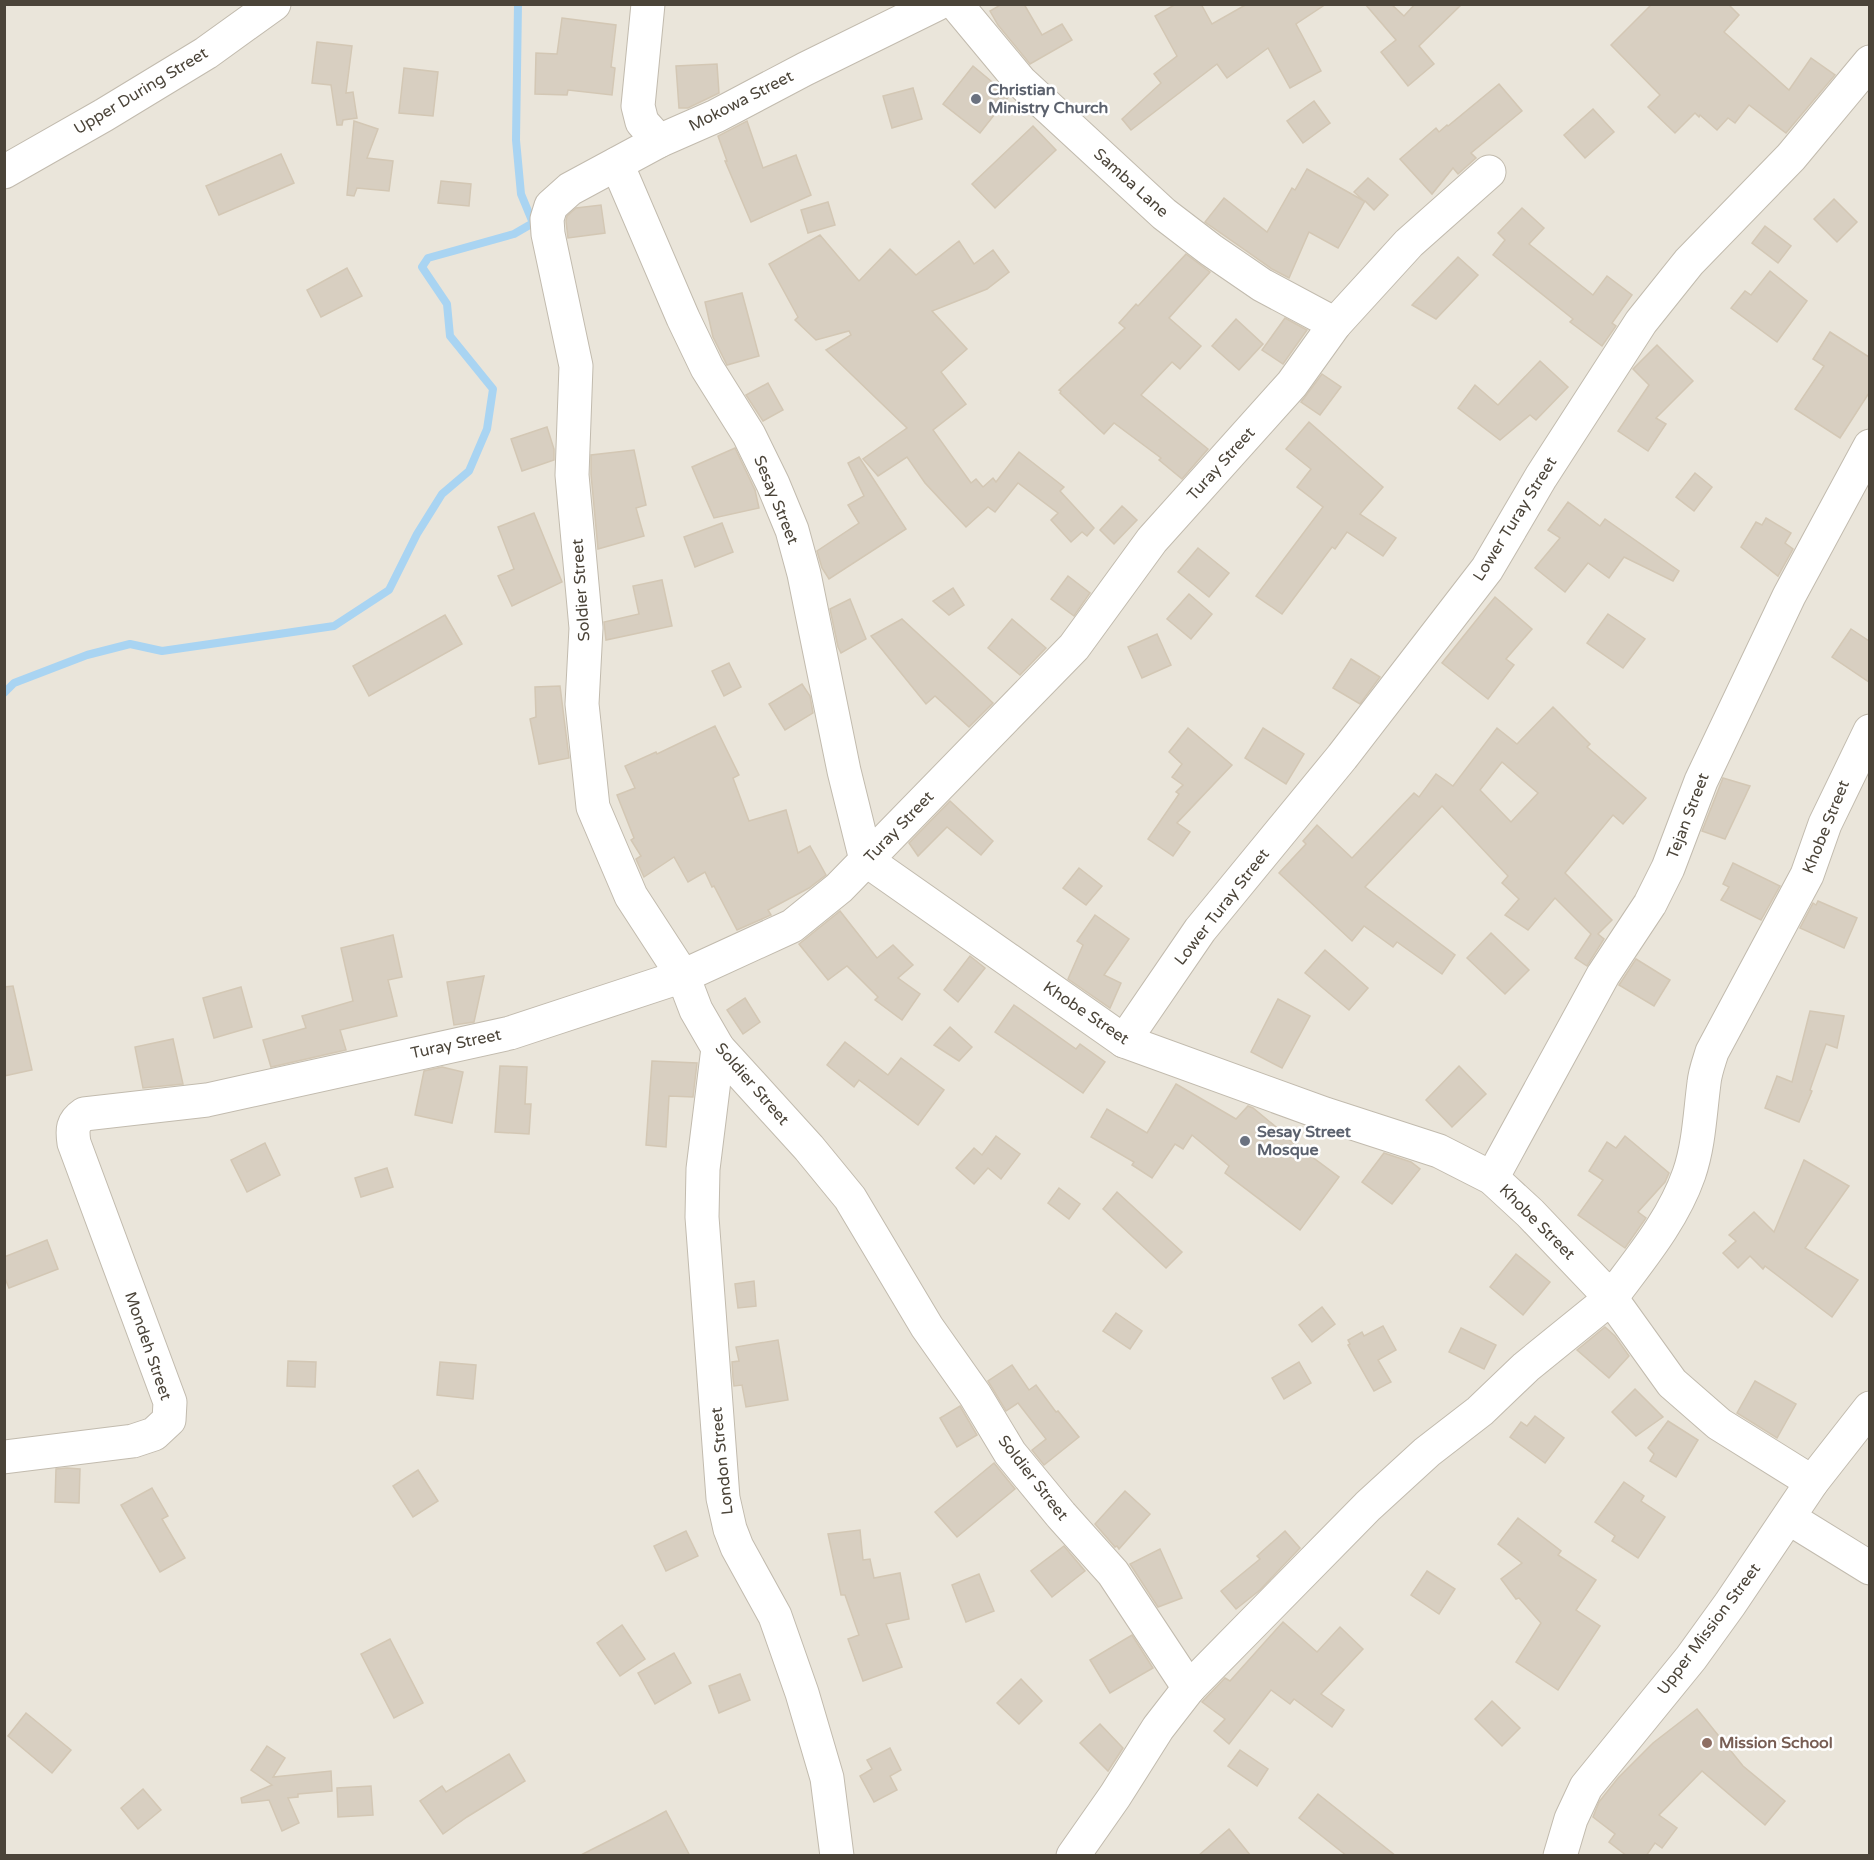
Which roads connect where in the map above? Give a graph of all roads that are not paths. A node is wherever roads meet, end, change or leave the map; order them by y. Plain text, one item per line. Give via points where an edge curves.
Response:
1 (274, 4) edge
2 (648, 4) edge
3 (937, 4) edge
4 (956, 4) edge
5 (1869, 62) edge
6 (658, 141) junction
7 (617, 164) junction
8 (4, 172) edge
9 (1489, 172) dead end
10 (552, 206) joint
11 (1335, 324) junction
12 (1869, 446) edge
13 (1869, 731) edge
14 (866, 860) junction
15 (683, 976) junction
16 (1124, 1041) junction
17 (718, 1048) junction
18 (84, 1114) joint
19 (1492, 1178) junction
20 (1611, 1298) junction
21 (1869, 1408) edge
22 (4, 1456) edge
23 (1812, 1482) junction
24 (1789, 1518) junction
25 (1869, 1568) edge
26 (1190, 1688) junction
27 (837, 1856) edge
28 (1073, 1856) edge
29 (1560, 1856) edge

1 - 8 street, Upper During Street via 206,53
2 - 6 street via 638,106 642,122
3 - 6 street, Mokowa Street via 716,116
4 - 11 street, Samba Lane via 1020,81 1164,214 1262,285
5 - 16 street, Lower Turay Street via 1791,157 1689,262 1641,322 1487,568 1342,758 1200,930
6 - 7 street, Mokowa Street
7 - 10 street, Mokowa Street via 570,189
7 - 14 street, Sesay Street via 683,318 707,368 749,435 792,530
9 - 11 street, Turay Street via 1409,243
10 - 15 street, Soldier Street via 547,219 548,234 576,366 572,475 586,628 582,704 593,807 631,897
11 - 14 street, Turay Street via 1292,384 1152,540 1074,647
12 - 19 street, Tejan Street via 1789,596 1701,781 1655,895 1603,975
13 - 20 street, Khobe Street via 1825,824 1807,875 1712,1052 1689,1173 1653,1242
14 - 15 street, Turay Street via 792,926
14 - 16 street, Khobe Street
15 - 17 street, Soldier Street via 696,1010
15 - 18 street, Turay Street via 510,1033 207,1100
16 - 19 street, Khobe Street via 1439,1151
17 - 26 street, Soldier Street via 850,1198 927,1327 1010,1453 1113,1573
17 - 27 street, London Street via 703,1169 702,1217 723,1498 737,1547 775,1616 802,1693 827,1778
18 - 22 street, Mondeh Street via 72,1129 74,1143 170,1402 169,1420 154,1434 133,1441
19 - 20 street, Khobe Street
20 - 23 street via 1672,1383 1719,1424
20 - 26 street via 1368,1506
21 - 23 street, Upper Mission Street
23 - 24 street, Upper Mission Street
24 - 25 street
24 - 29 street, Upper Mission Street via 1691,1658 1586,1787
26 - 28 street via 1158,1728

